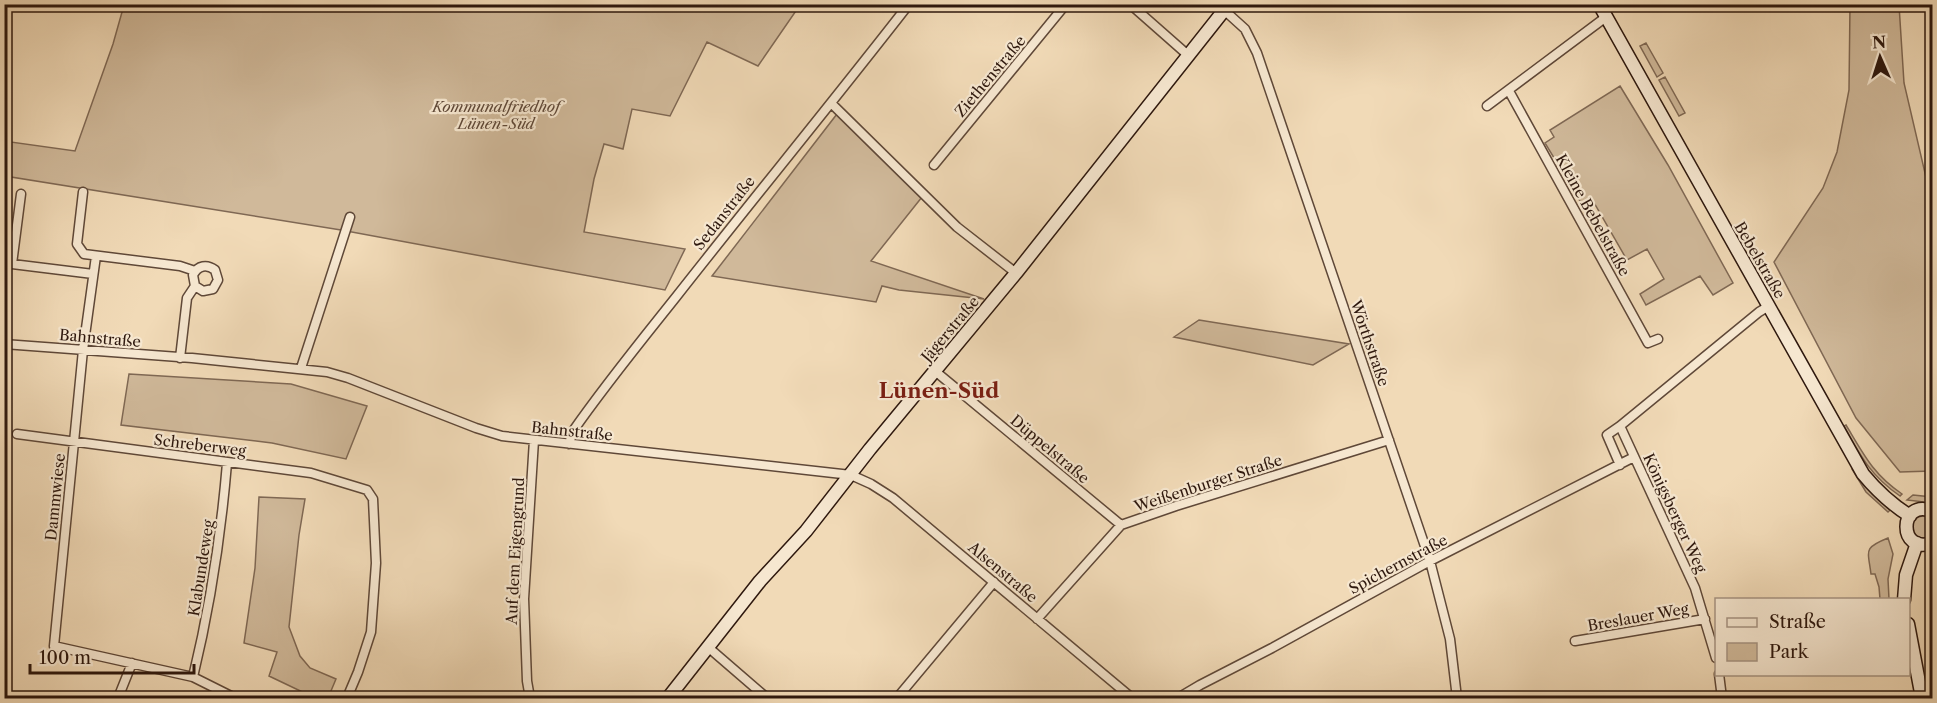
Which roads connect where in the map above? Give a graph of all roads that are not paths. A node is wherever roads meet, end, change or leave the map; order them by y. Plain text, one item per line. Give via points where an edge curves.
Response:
1 (909, 4) edge
2 (1066, 4) edge
3 (1130, 4) edge
4 (1599, 4) edge
5 (1227, 8) edge
6 (1606, 16) junction
7 (1189, 56) junction
8 (1509, 90) junction
9 (832, 104) junction
10 (1487, 106) dead end
11 (934, 165) dead end
12 (83, 192) dead end
13 (21, 194) dead end
14 (350, 217) dead end
15 (96, 256) junction
16 (8, 264) edge
17 (195, 271) junction
18 (1016, 273) junction
19 (93, 274) junction
20 (195, 286) junction
21 (1769, 306) junction
22 (1658, 339) dead end
23 (4, 344) edge
24 (83, 350) junction
25 (180, 358) junction
26 (301, 368) junction
27 (935, 371) junction
28 (1620, 426) junction
29 (17, 434) dead end
30 (534, 440) junction
31 (1389, 440) junction
32 (74, 443) junction
33 (569, 444) junction
34 (1634, 457) junction
35 (227, 462) junction
36 (1620, 465) junction
37 (851, 475) junction
38 (1932, 511) edge
39 (1910, 516) junction
40 (1121, 525) junction
41 (1917, 543) junction
42 (1932, 543) edge
43 (1430, 561) junction
44 (994, 582) junction
45 (1904, 598) edge
46 (1037, 619) junction
47 (1705, 619) junction
48 (1910, 635) edge
49 (1575, 641) dead end
50 (709, 648) junction
51 (1715, 654) edge
52 (132, 663) junction
53 (1719, 676) edge
54 (193, 677) junction
55 (118, 699) edge
56 (235, 699) edge
57 (347, 699) edge
58 (530, 699) edge
59 (668, 699) edge
60 (767, 699) edge
61 (897, 699) edge
62 (1132, 699) edge
63 (1178, 699) edge
64 (1457, 699) edge
65 (1722, 699) edge
66 (1922, 699) edge

1 - 9 street, Sedanstraße
2 - 11 street, Ziethenstraße
3 - 7 street
4 - 6 street, Bebelstraße
5 - 7 street, Jägerstraße
5 - 31 street, Wörthstraße via 1245,28 1257,53
6 - 8 street
6 - 21 street, Bebelstraße
7 - 18 street, Jägerstraße
8 - 10 street
8 - 22 street, Kleine Bebelstraße via 1648,343
9 - 18 street via 957,227
9 - 33 street, Sedanstraße via 631,354 577,425
12 - 15 street via 77,244 84,254
13 - 16 street
14 - 26 street
15 - 17 street
15 - 19 street, Dammwiese
16 - 19 street
17 - 20 street
17 - 20 street via 210,267 218,280 209,291
18 - 27 street, Jägerstraße
19 - 24 street, Dammwiese
20 - 25 street via 187,298
21 - 28 street
21 - 39 street, Bebelstraße via 1863,474 1892,505
23 - 24 street, Bahnstraße
24 - 25 street, Bahnstraße
24 - 32 street, Dammwiese
25 - 26 street, Bahnstraße
26 - 30 street, Bahnstraße via 348,378 491,434
27 - 37 street, Jägerstraße
27 - 40 street, Düppelstraße
28 - 34 street, Königsberger Weg
28 - 36 street, Königsberger Weg via 1607,435
29 - 32 street, Schreberweg
30 - 33 street, Bahnstraße
30 - 58 street, Auf dem Eigengrund via 524,599
31 - 40 street, Weißenburger Straße
31 - 43 street, Wörthstraße
32 - 35 street, Schreberweg
32 - 52 street, Dammwiese via 54,646
33 - 37 street, Bahnstraße
34 - 36 street, Spichernstraße
34 - 47 street, Königsberger Weg via 1695,588
35 - 54 street, Klabundeweg via 209,609
35 - 57 street, Schreberweg via 311,473 367,490 373,499 376,563 371,632
36 - 43 street, Spichernstraße
37 - 44 street, Alsenstraße via 893,498
37 - 50 street, Jägerstraße via 760,581
38 - 39 street via 1920,509
39 - 41 street via 1906,531
40 - 46 street, Weißenburger Straße
41 - 42 street
41 - 45 street via 1906,575
43 - 63 street, Spichernstraße
43 - 64 street, Wörthstraße via 1450,639
44 - 46 street, Alsenstraße
44 - 61 street
46 - 62 street, Alsenstraße
47 - 49 street, Breslauer Weg
47 - 51 street, Königsberger Weg
48 - 66 street
50 - 59 street, Jägerstraße
50 - 60 street
52 - 54 street
52 - 55 street
53 - 65 street
54 - 56 street

